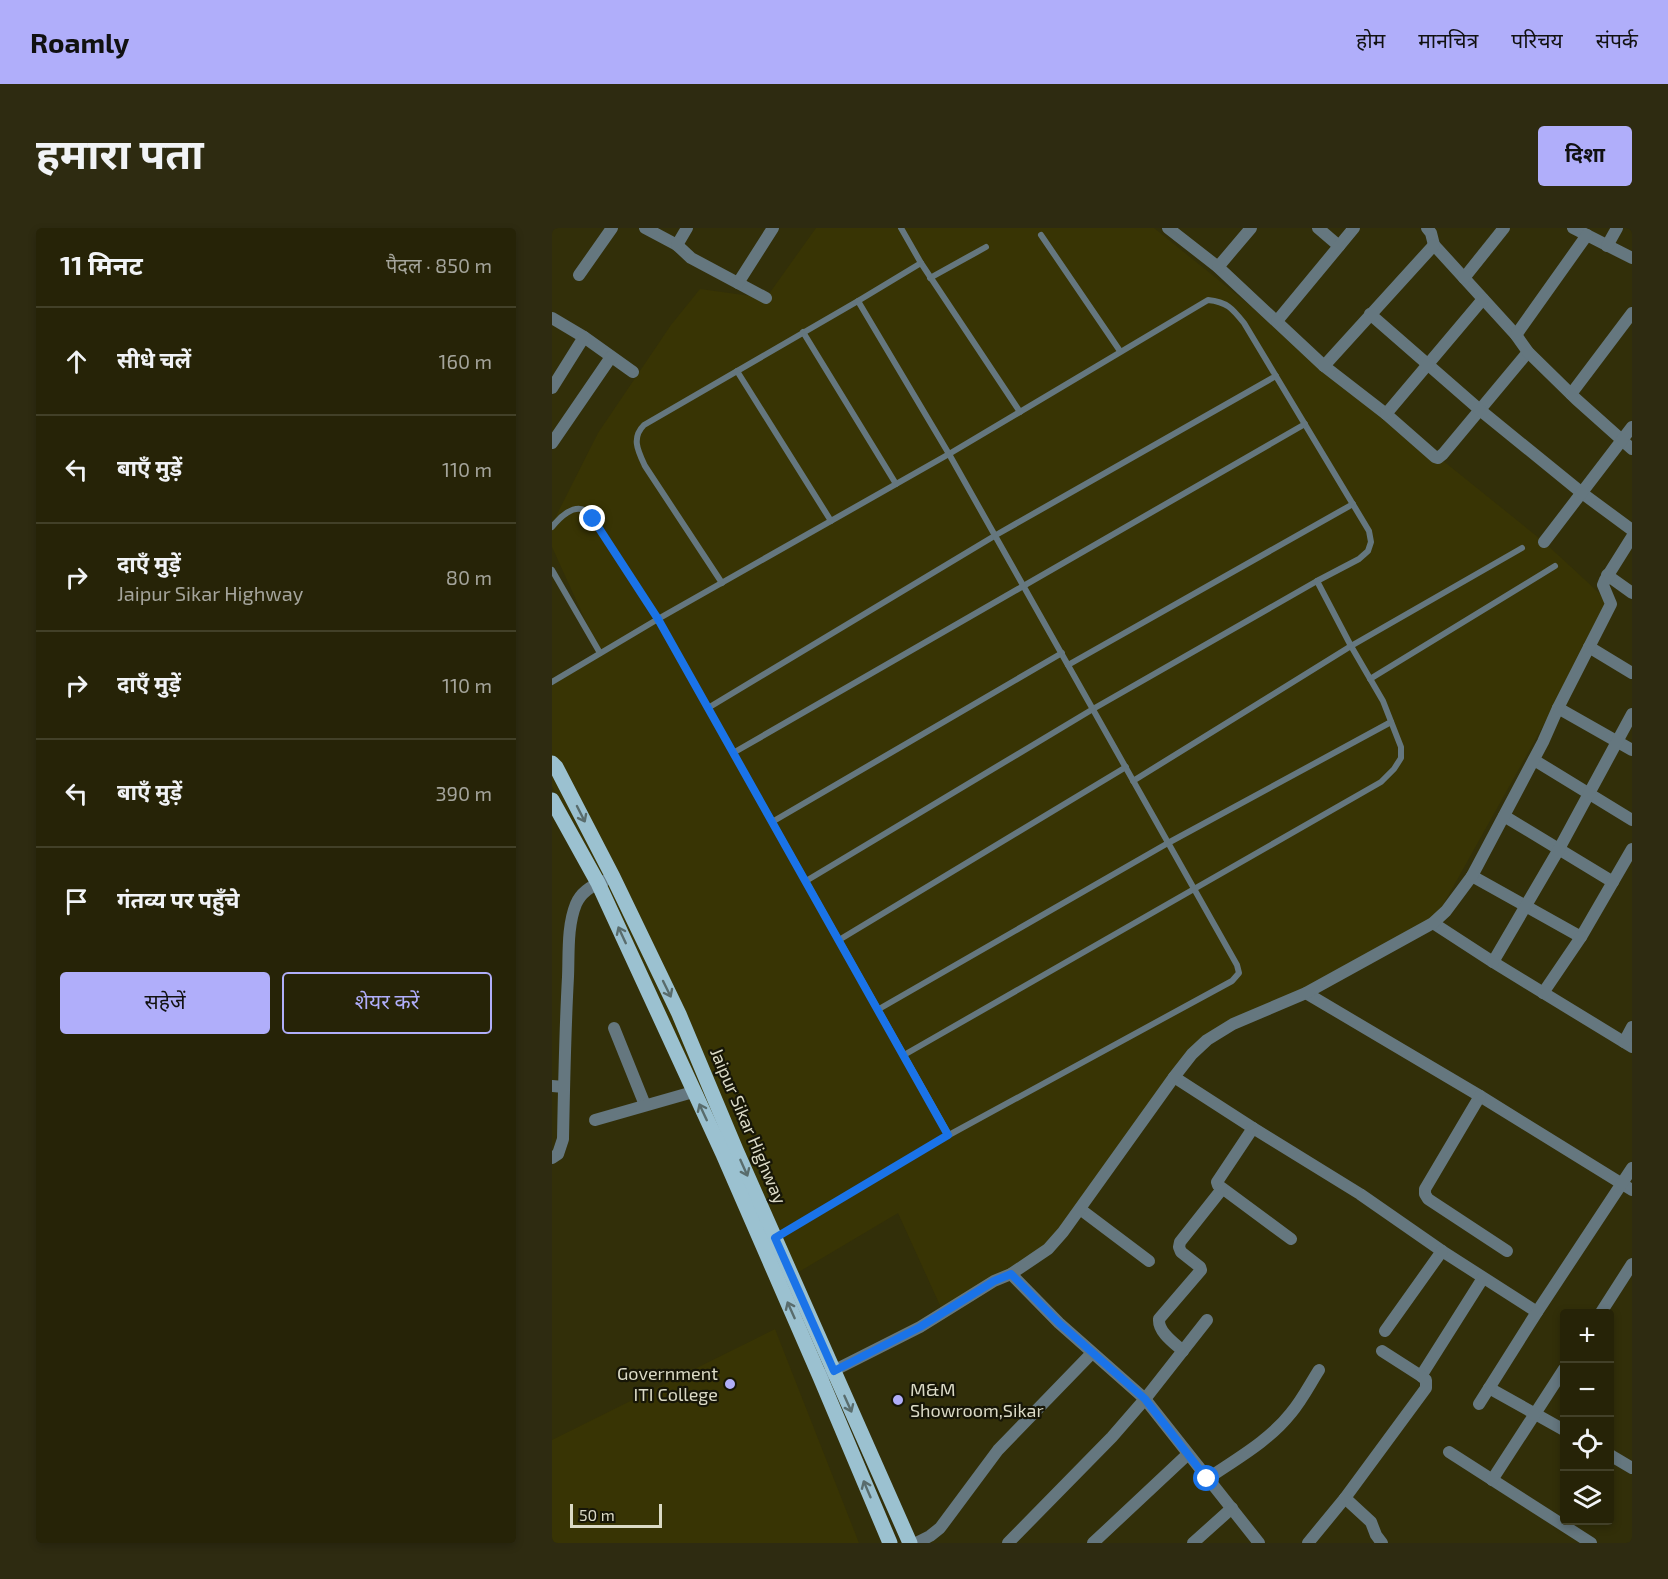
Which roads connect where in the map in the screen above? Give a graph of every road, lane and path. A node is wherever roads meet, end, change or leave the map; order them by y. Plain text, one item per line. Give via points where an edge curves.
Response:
1 (612, 228) edge
2 (645, 228) edge
3 (687, 228) edge
4 (773, 228) edge
5 (901, 228) edge
6 (1168, 228) edge
7 (1251, 228) edge
8 (1318, 228) edge
9 (1354, 228) edge
10 (1427, 228) edge
11 (1504, 228) edge
12 (1573, 228) edge
13 (1617, 228) edge
14 (1041, 235) dead end
15 (1587, 235) junction
16 (677, 245) junction
17 (1434, 245) junction
18 (1339, 246) junction
19 (1608, 246) junction
20 (986, 247) dead end
21 (1632, 258) edge
22 (921, 263) junction
23 (1218, 267) junction
24 (579, 275) dead end
25 (930, 278) junction
26 (1464, 278) junction
27 (738, 283) junction
28 (766, 298) dead end
29 (1483, 299) junction
30 (858, 301) junction
31 (1632, 313) edge
32 (1370, 314) junction
33 (552, 318) edge
34 (1277, 321) junction
35 (804, 332) junction
36 (1516, 335) junction
37 (584, 337) junction
38 (1120, 351) junction
39 (1528, 352) junction
40 (611, 357) junction
41 (1427, 365) junction
42 (1324, 366) junction
43 (737, 371) junction
44 (633, 372) dead end
45 (1276, 376) junction
46 (552, 388) edge
47 (1571, 394) junction
48 (1480, 410) junction
49 (1020, 412) junction
50 (1386, 414) junction
51 (1305, 424) junction
52 (1632, 427) edge
53 (552, 443) edge
54 (1627, 445) edge
55 (950, 454) junction
56 (896, 484) junction
57 (1582, 493) junction
58 (1353, 504) junction
59 (831, 521) junction
60 (552, 527) edge
61 (1632, 530) edge
62 (996, 535) junction
63 (1632, 537) edge
64 (1544, 542) dead end
65 (1522, 548) dead end
66 (1555, 566) dead end
67 (552, 570) edge
68 (1607, 575) junction
69 (1317, 581) junction
70 (722, 583) junction
71 (1024, 586) junction
72 (1632, 593) edge
73 (658, 619) junction
74 (1351, 646) junction
75 (1589, 647) junction
76 (600, 653) junction
77 (1062, 653) junction
78 (1068, 665) junction
79 (1632, 673) edge
80 (1370, 679) junction
81 (552, 682) edge
82 (708, 708) junction
83 (1558, 708) junction
84 (1093, 709) junction
85 (1632, 714) edge
86 (1391, 722) junction
87 (1617, 742) junction
88 (1632, 750) edge
89 (734, 753) junction
90 (1534, 760) junction
91 (552, 763) edge
92 (1126, 767) junction
93 (1133, 781) junction
94 (1589, 794) junction
95 (552, 800) edge
96 (1504, 816) junction
97 (1632, 820) edge
98 (772, 822) junction
99 (1168, 843) junction
100 (1560, 849) junction
101 (1632, 849) edge
102 (1472, 876) junction
103 (613, 877) junction
104 (806, 881) junction
105 (1613, 882) junction
106 (598, 883) junction
107 (1194, 890) junction
108 (1526, 906) junction
109 (1433, 923) junction
110 (1581, 937) junction
111 (839, 940) junction
112 (1493, 963) junction
113 (1306, 993) junction
114 (1543, 993) junction
115 (552, 1002) edge
116 (566, 1005) junction
117 (879, 1009) junction
118 (614, 1028) dead end
119 (1632, 1028) edge
120 (1628, 1044) edge
121 (904, 1055) junction
122 (1174, 1077) junction
123 (558, 1087) edge
124 (693, 1092) junction
125 (1480, 1096) junction
126 (645, 1105) junction
127 (595, 1120) dead end
128 (1252, 1128) junction
129 (948, 1135) junction
130 (552, 1158) edge
131 (1632, 1168) edge
132 (1627, 1187) edge
133 (1222, 1189) junction
134 (1080, 1209) junction
135 (1291, 1239) dead end
136 (769, 1241) junction
137 (1442, 1251) junction
138 (1507, 1251) dead end
139 (1149, 1261) dead end
140 (1632, 1264) edge
141 (1011, 1274) junction
142 (1483, 1278) junction
143 (1603, 1309) edge
144 (1537, 1312) junction
145 (1207, 1320) dead end
146 (1384, 1331) dead end
147 (1183, 1351) junction
148 (1382, 1351) dead end
149 (1092, 1353) junction
150 (1319, 1370) dead end
151 (827, 1374) junction
152 (1560, 1375) edge
153 (1421, 1376) junction
154 (1489, 1388) junction
155 (1145, 1399) junction
156 (1479, 1404) dead end
157 (1535, 1413) junction
158 (1560, 1428) edge
159 (1449, 1452) dead end
160 (1188, 1454) junction
161 (1614, 1457) edge
162 (1632, 1468) edge
163 (1207, 1479) junction
164 (1492, 1480) junction
165 (1345, 1498) junction
166 (1232, 1508) junction
167 (1253, 1541) edge
168 (890, 1543) edge
169 (910, 1543) edge
170 (916, 1543) edge
171 (1008, 1543) edge
172 (1093, 1543) edge
173 (1193, 1543) edge
174 (1308, 1543) edge
175 (1382, 1543) edge
176 (1591, 1543) edge

1 - 24 street
2 - 16 street
3 - 16 street
4 - 27 street
5 - 22 lane
6 - 23 street
7 - 23 street
8 - 18 street
9 - 18 street
10 - 17 street
11 - 26 street
12 - 15 street
13 - 19 street
14 - 38 lane
15 - 19 street
15 - 36 street
16 - 27 street via 691,258
17 - 26 street
17 - 32 street
18 - 34 street
19 - 21 street
20 - 25 lane
22 - 25 lane
22 - 30 lane
23 - 34 street
25 - 49 lane
26 - 29 street
27 - 28 street
29 - 36 street
29 - 41 street
30 - 35 lane
30 - 55 lane
31 - 47 street
32 - 41 street
32 - 42 street
33 - 37 street
34 - 42 street
35 - 43 lane
35 - 56 lane
36 - 39 street
37 - 40 street
37 - 46 street
38 - 45 lane via 1208,300 1221,302 1244,323
38 - 49 lane
39 - 47 street
39 - 48 street
40 - 44 street
40 - 53 street
41 - 48 street
41 - 50 street
42 - 50 street
43 - 59 lane
43 - 70 lane via 644,425 636,438 645,466
45 - 51 lane
45 - 62 lane
47 - 54 street
48 - 50 street via 1438,458
48 - 57 street
49 - 55 lane
51 - 58 lane
51 - 71 lane
52 - 54 street
54 - 57 street
55 - 56 lane
55 - 62 lane
56 - 59 lane
57 - 61 street
57 - 64 street
58 - 69 lane via 1369,531 1368,550 1359,559
58 - 78 lane
59 - 70 lane
60 - 73 lane via 567,512 578,508 586,511
62 - 71 lane
62 - 82 lane
63 - 68 street
65 - 74 lane
66 - 80 lane
67 - 76 lane
68 - 72 street
68 - 75 street via 1603,585 1611,604
69 - 74 lane
69 - 84 lane
70 - 73 lane
71 - 77 lane
71 - 89 lane
73 - 76 lane
73 - 82 lane
74 - 80 lane
74 - 93 lane
75 - 79 street
75 - 83 street
76 - 81 lane
77 - 78 lane
77 - 98 lane
78 - 84 lane
80 - 86 lane
82 - 89 lane
83 - 87 street
83 - 90 street
84 - 92 lane
84 - 104 lane
85 - 87 street
86 - 99 lane
86 - 107 lane via 1401,758 1381,782
87 - 88 street
87 - 94 street
89 - 98 lane
90 - 94 street
90 - 96 street
91 -> 103 main road, Jaipur Sikar Highway
92 - 93 lane
92 - 111 lane
93 - 99 lane
94 - 97 street
94 - 100 street
95 - 106 main road, Jaipur Sikar Highway
96 - 100 street
96 - 102 street
98 - 104 lane
99 - 107 lane
99 - 117 lane
100 - 105 street
100 - 108 street
101 - 105 street
102 - 108 street
102 - 109 street
103 - 106 street
103 -> 136 main road, Jaipur Sikar Highway via 679,1014
104 - 111 lane
105 - 110 street
106 - 116 street via 582,894 573,915
124 -> 106 main road, Jaipur Sikar Highway
107 - 121 lane
107 - 129 lane via 1237,965 1239,973 1232,981
108 - 110 street
108 - 112 street
109 - 112 street
109 - 113 street
110 - 114 street
111 - 117 lane
112 - 114 street
113 - 122 street via 1215,1035 1192,1054
113 - 125 street
114 - 120 street
115 - 116 street
116 - 123 street
117 - 121 lane
118 - 126 street
119 - 120 street
121 - 129 lane
122 - 128 street
122 - 134 street
123 - 130 street via 563,1139 558,1154
124 - 126 street
136 -> 124 main road, Jaipur Sikar Highway
125 - 132 street
125 - 138 street via 1425,1194
126 - 127 street
128 - 133 street via 1218,1182
128 - 137 street via 1360,1194
129 - 136 lane
131 - 132 street
132 - 144 street
133 - 135 street
133 - 147 street via 1180,1242 1181,1251 1201,1270 1158,1323
134 - 139 street
134 - 141 street via 1048,1249
136 - 151 main road, Jaipur Sikar Highway
137 - 142 street
137 - 146 street
140 - 143 street
141 - 149 street
141 - 151 street via 920,1327
142 - 144 street
142 - 153 street
144 - 154 street
145 - 147 street
147 - 155 street
148 - 153 street
149 - 155 street
149 - 170 street via 998,1450 940,1528
150 - 163 street via 1283,1423
168 -> 151 main road, Jaipur Sikar Highway
151 -> 169 main road, Jaipur Sikar Highway
152 - 157 street
153 - 165 street via 1426,1380 1426,1388
154 - 156 street
154 - 157 street
155 - 160 street
155 - 171 street
157 - 158 street
157 - 164 street
159 - 164 street
160 - 163 street
160 - 172 street
161 - 162 street
163 - 166 street
164 - 176 street
165 - 174 street
165 - 175 street via 1371,1522
166 - 167 street
166 - 173 street

